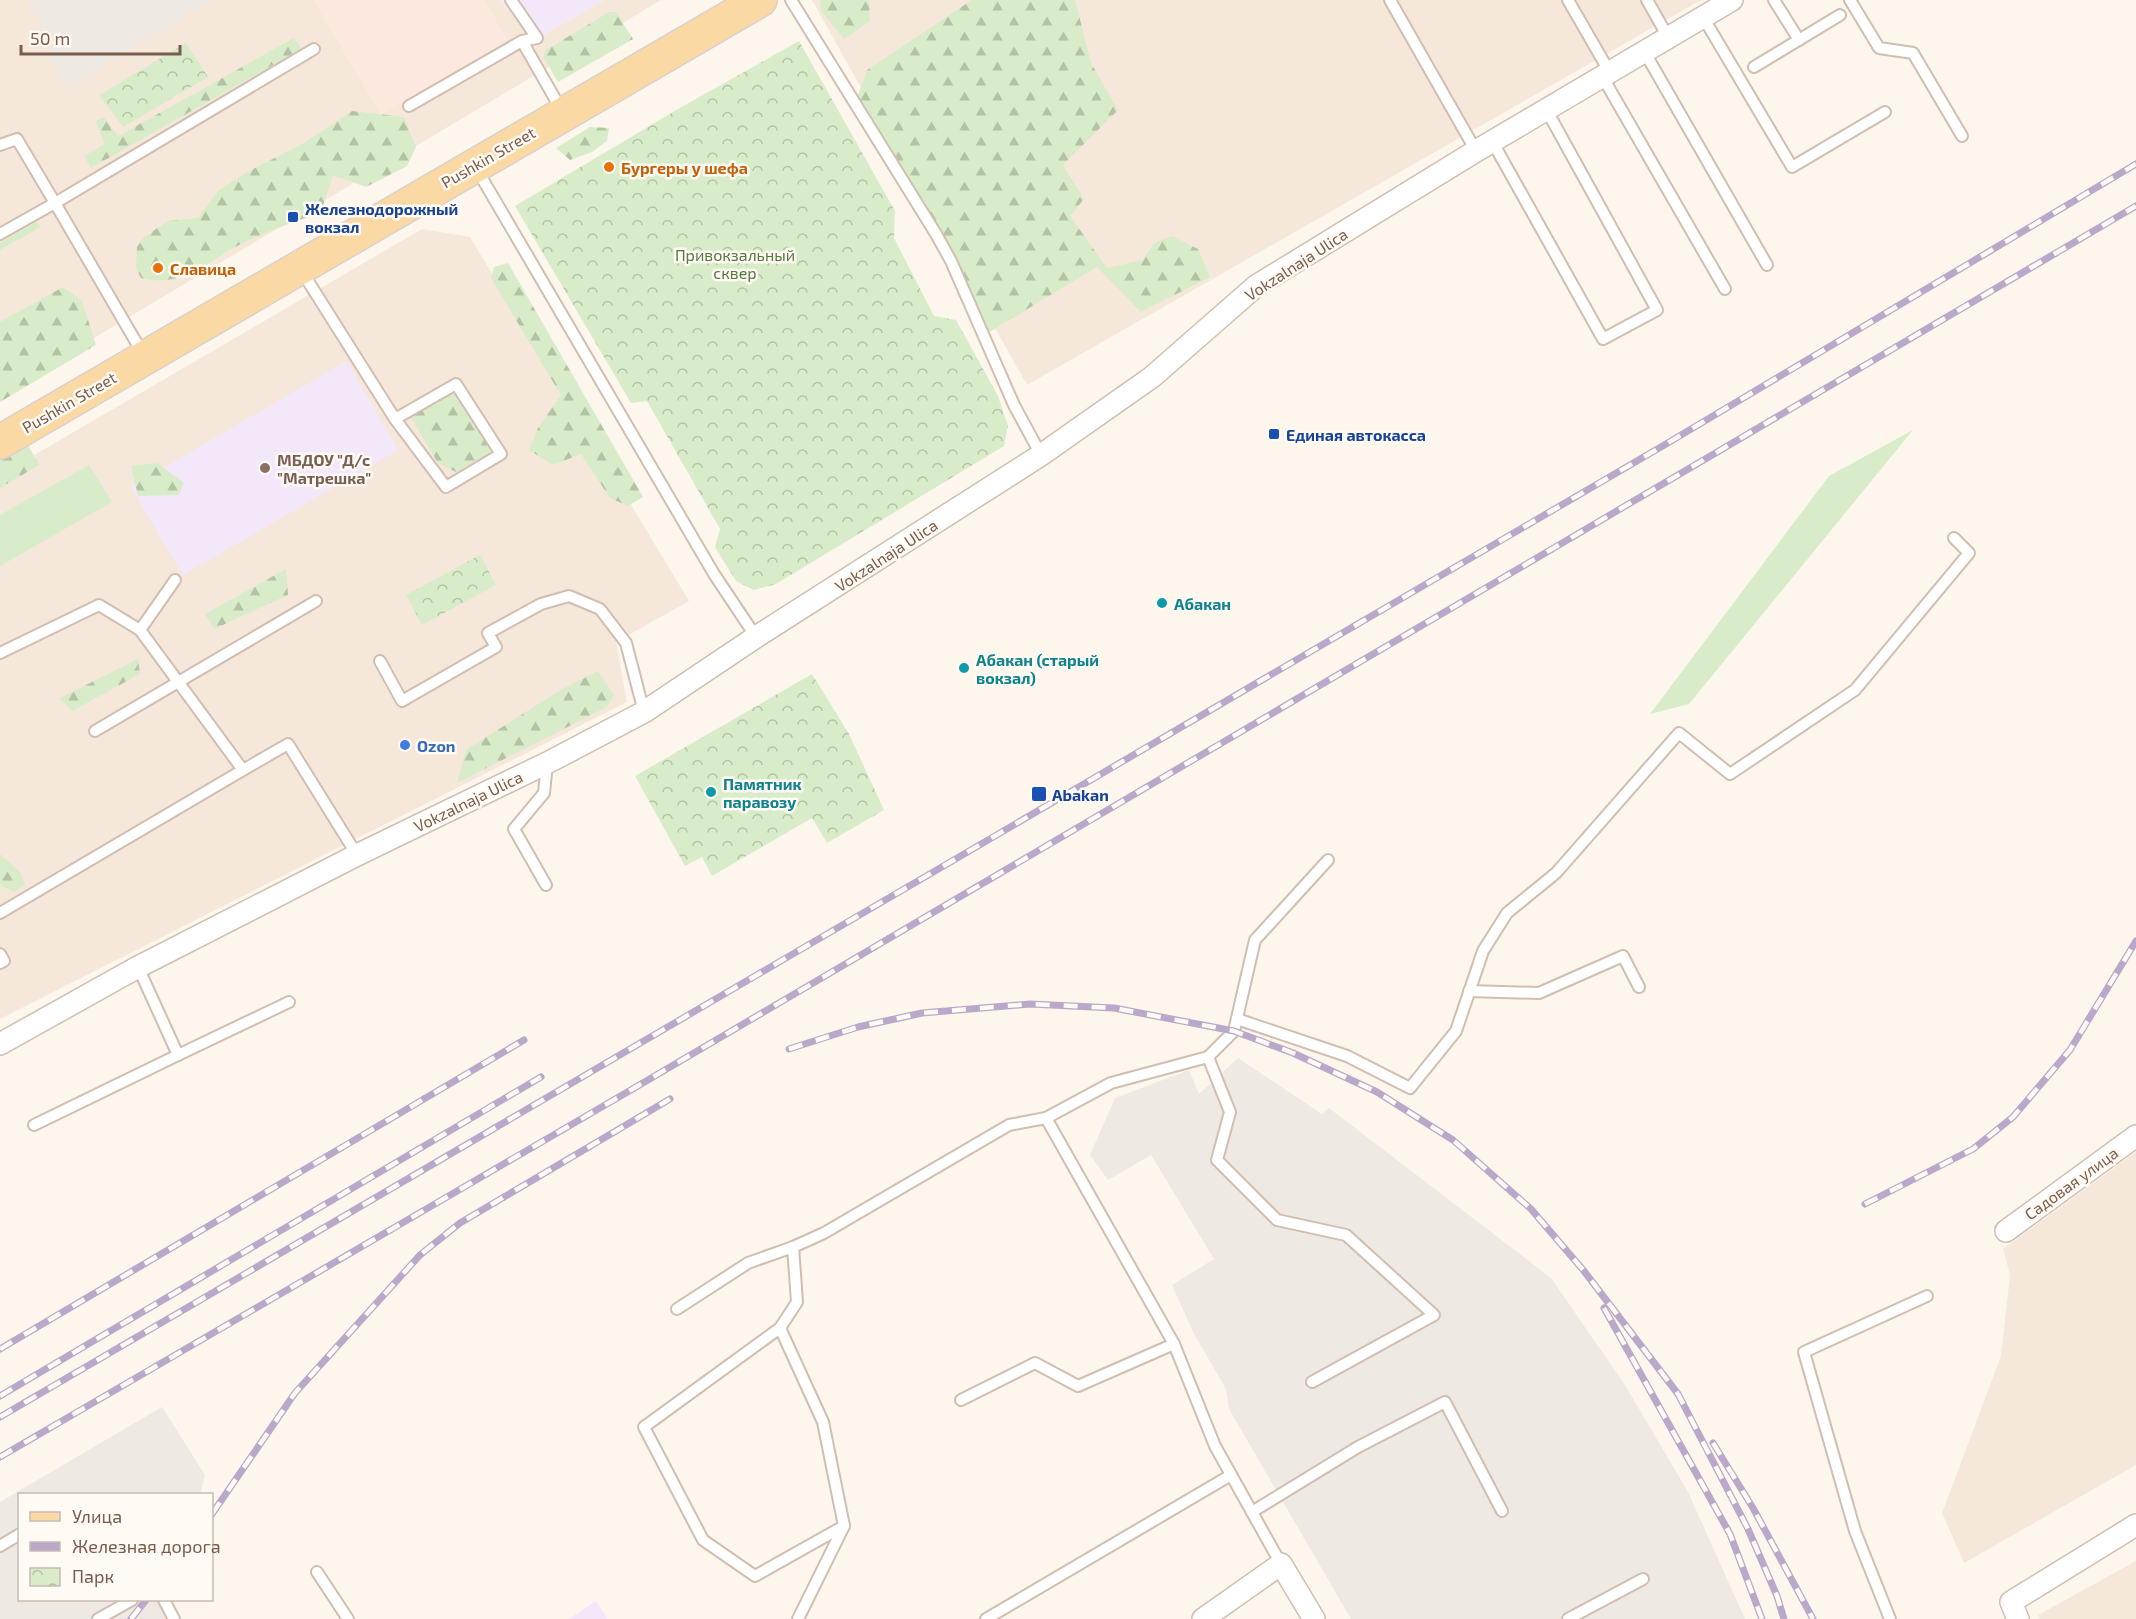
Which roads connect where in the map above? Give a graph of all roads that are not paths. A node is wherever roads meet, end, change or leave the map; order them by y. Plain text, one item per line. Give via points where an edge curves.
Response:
1 (511, 0) edge
2 (760, 0) edge
3 (792, 0) edge
4 (1390, 0) edge
5 (1568, 0) edge
6 (1647, 0) edge
7 (1732, 0) edge
8 (1774, 0) edge
9 (1850, 0) edge
10 (1840, 15) dead end
11 (1703, 17) junction
12 (1668, 37) junction
13 (1799, 40) junction
14 (522, 41) junction
15 (314, 49) dead end
16 (1644, 51) junction
17 (1754, 67) dead end
18 (1606, 74) junction
19 (409, 106) dead end
20 (1546, 109) junction
21 (1885, 112) dead end
22 (563, 113) junction
23 (1962, 136) dead end
24 (0, 146) edge
25 (1484, 146) junction
26 (474, 165) junction
27 (55, 203) junction
28 (0, 234) edge
29 (1767, 265) dead end
30 (299, 268) junction
31 (1725, 289) dead end
32 (145, 357) junction
33 (395, 419) junction
34 (0, 442) edge
35 (1041, 454) junction
36 (1954, 538) dead end
37 (175, 580) dead end
38 (316, 600) dead end
39 (140, 630) junction
40 (756, 637) junction
41 (0, 653) edge
42 (380, 661) dead end
43 (179, 681) junction
44 (644, 712) junction
45 (95, 731) dead end
46 (547, 764) junction
47 (243, 770) junction
48 (357, 855) junction
49 (1328, 860) dead end
50 (546, 885) dead end
51 (0, 913) edge
52 (0, 954) edge
53 (0, 963) edge
54 (138, 967) junction
55 (1639, 987) dead end
56 (1469, 990) junction
57 (289, 1002) dead end
58 (1237, 1019) junction
59 (0, 1044) edge
60 (178, 1055) junction
61 (1208, 1057) junction
62 (1046, 1118) junction
63 (34, 1125) dead end
64 (2136, 1136) edge
65 (2006, 1231) dead end
66 (794, 1247) junction
67 (1927, 1296) dead end
68 (677, 1309) dead end
69 (780, 1329) junction
70 (1174, 1344) junction
71 (1312, 1382) dead end
72 (962, 1400) dead end
73 (1231, 1475) junction
74 (1502, 1511) dead end
75 (1252, 1512) junction
76 (2136, 1525) edge
77 (844, 1526) junction
78 (18, 1535) edge
79 (0, 1546) edge
80 (1281, 1564) junction
81 (317, 1572) dead end
82 (1643, 1579) dead end
83 (129, 1601) edge
84 (165, 1601) edge
85 (2014, 1610) edge
86 (98, 1619) edge
87 (174, 1619) edge
88 (348, 1619) edge
89 (798, 1619) edge
90 (986, 1619) edge
91 (1203, 1619) edge
92 (1314, 1619) edge
93 (1568, 1619) edge
94 (1890, 1619) edge

1 - 14 lane via 537,38
2 - 22 main road, Pushkin Street
3 - 35 lane via 951,261 1014,405
4 - 25 lane
5 - 18 lane
6 - 12 lane
7 - 11 street, Vokzalnaja Ulica
8 - 13 lane
9 - 23 lane via 1879,48 1913,53
10 - 13 lane
11 - 12 street, Vokzalnaja Ulica
11 - 21 lane via 1792,167
12 - 16 street, Vokzalnaja Ulica
13 - 17 lane
14 - 19 lane
14 - 22 lane
15 - 27 lane
16 - 18 street, Vokzalnaja Ulica
16 - 29 lane
18 - 20 street, Vokzalnaja Ulica
18 - 31 lane
20 - 25 street, Vokzalnaja Ulica
20 - 25 lane via 1657,310 1603,339
22 - 26 main road, Pushkin Street
24 - 27 lane via 17,139
25 - 35 street, Vokzalnaja Ulica via 1256,286 1152,377
26 - 30 main road, Pushkin Street
26 - 40 lane via 714,574
27 - 28 lane
27 - 32 lane
30 - 32 main road, Pushkin Street
30 - 33 lane
32 - 34 main road, Pushkin Street
33 - 33 lane via 456,384 501,454 446,487
35 - 40 street, Vokzalnaja Ulica
36 - 56 lane via 1969,553 1855,690 1730,774 1679,734 1556,873 1507,912 1483,951
37 - 39 lane
38 - 43 lane
39 - 41 lane via 99,605
39 - 43 lane
40 - 44 street, Vokzalnaja Ulica
42 - 44 lane via 402,701 496,646 488,633 541,604 568,596 600,609 626,643
43 - 45 lane
43 - 47 lane
44 - 46 street, Vokzalnaja Ulica
46 - 48 street, Vokzalnaja Ulica
46 - 50 lane via 544,793 514,829
47 - 48 lane via 288,744
47 - 51 lane
48 - 54 street, Vokzalnaja Ulica
49 - 58 lane via 1254,940
52 - 53 lane via 4,961
54 - 59 street, Vokzalnaja Ulica
54 - 60 lane
55 - 56 lane via 1623,956 1539,993
56 - 58 lane via 1456,1031 1410,1088 1347,1056
57 - 60 lane
58 - 61 lane via 1234,1031
60 - 63 lane
61 - 62 lane via 1111,1083
61 - 71 lane via 1230,1112 1217,1160 1277,1220 1346,1235 1434,1315
62 - 66 lane via 1009,1125
62 - 70 lane
64 - 65 street, Садовая улица
66 - 68 lane via 748,1263
66 - 69 lane via 797,1302
67 - 94 lane via 1804,1352 1855,1532
69 - 77 lane via 823,1422
69 - 77 lane via 644,1427 704,1540 755,1576
70 - 72 lane via 1078,1386 1035,1363
70 - 73 lane via 1215,1446
73 - 75 lane
73 - 90 lane
74 - 75 lane via 1445,1402 1358,1447
75 - 80 lane
76 - 85 street
77 - 89 lane
78 - 79 lane
80 - 91 street
80 - 92 street
81 - 88 lane
82 - 93 lane
83 - 86 lane
84 - 87 lane

